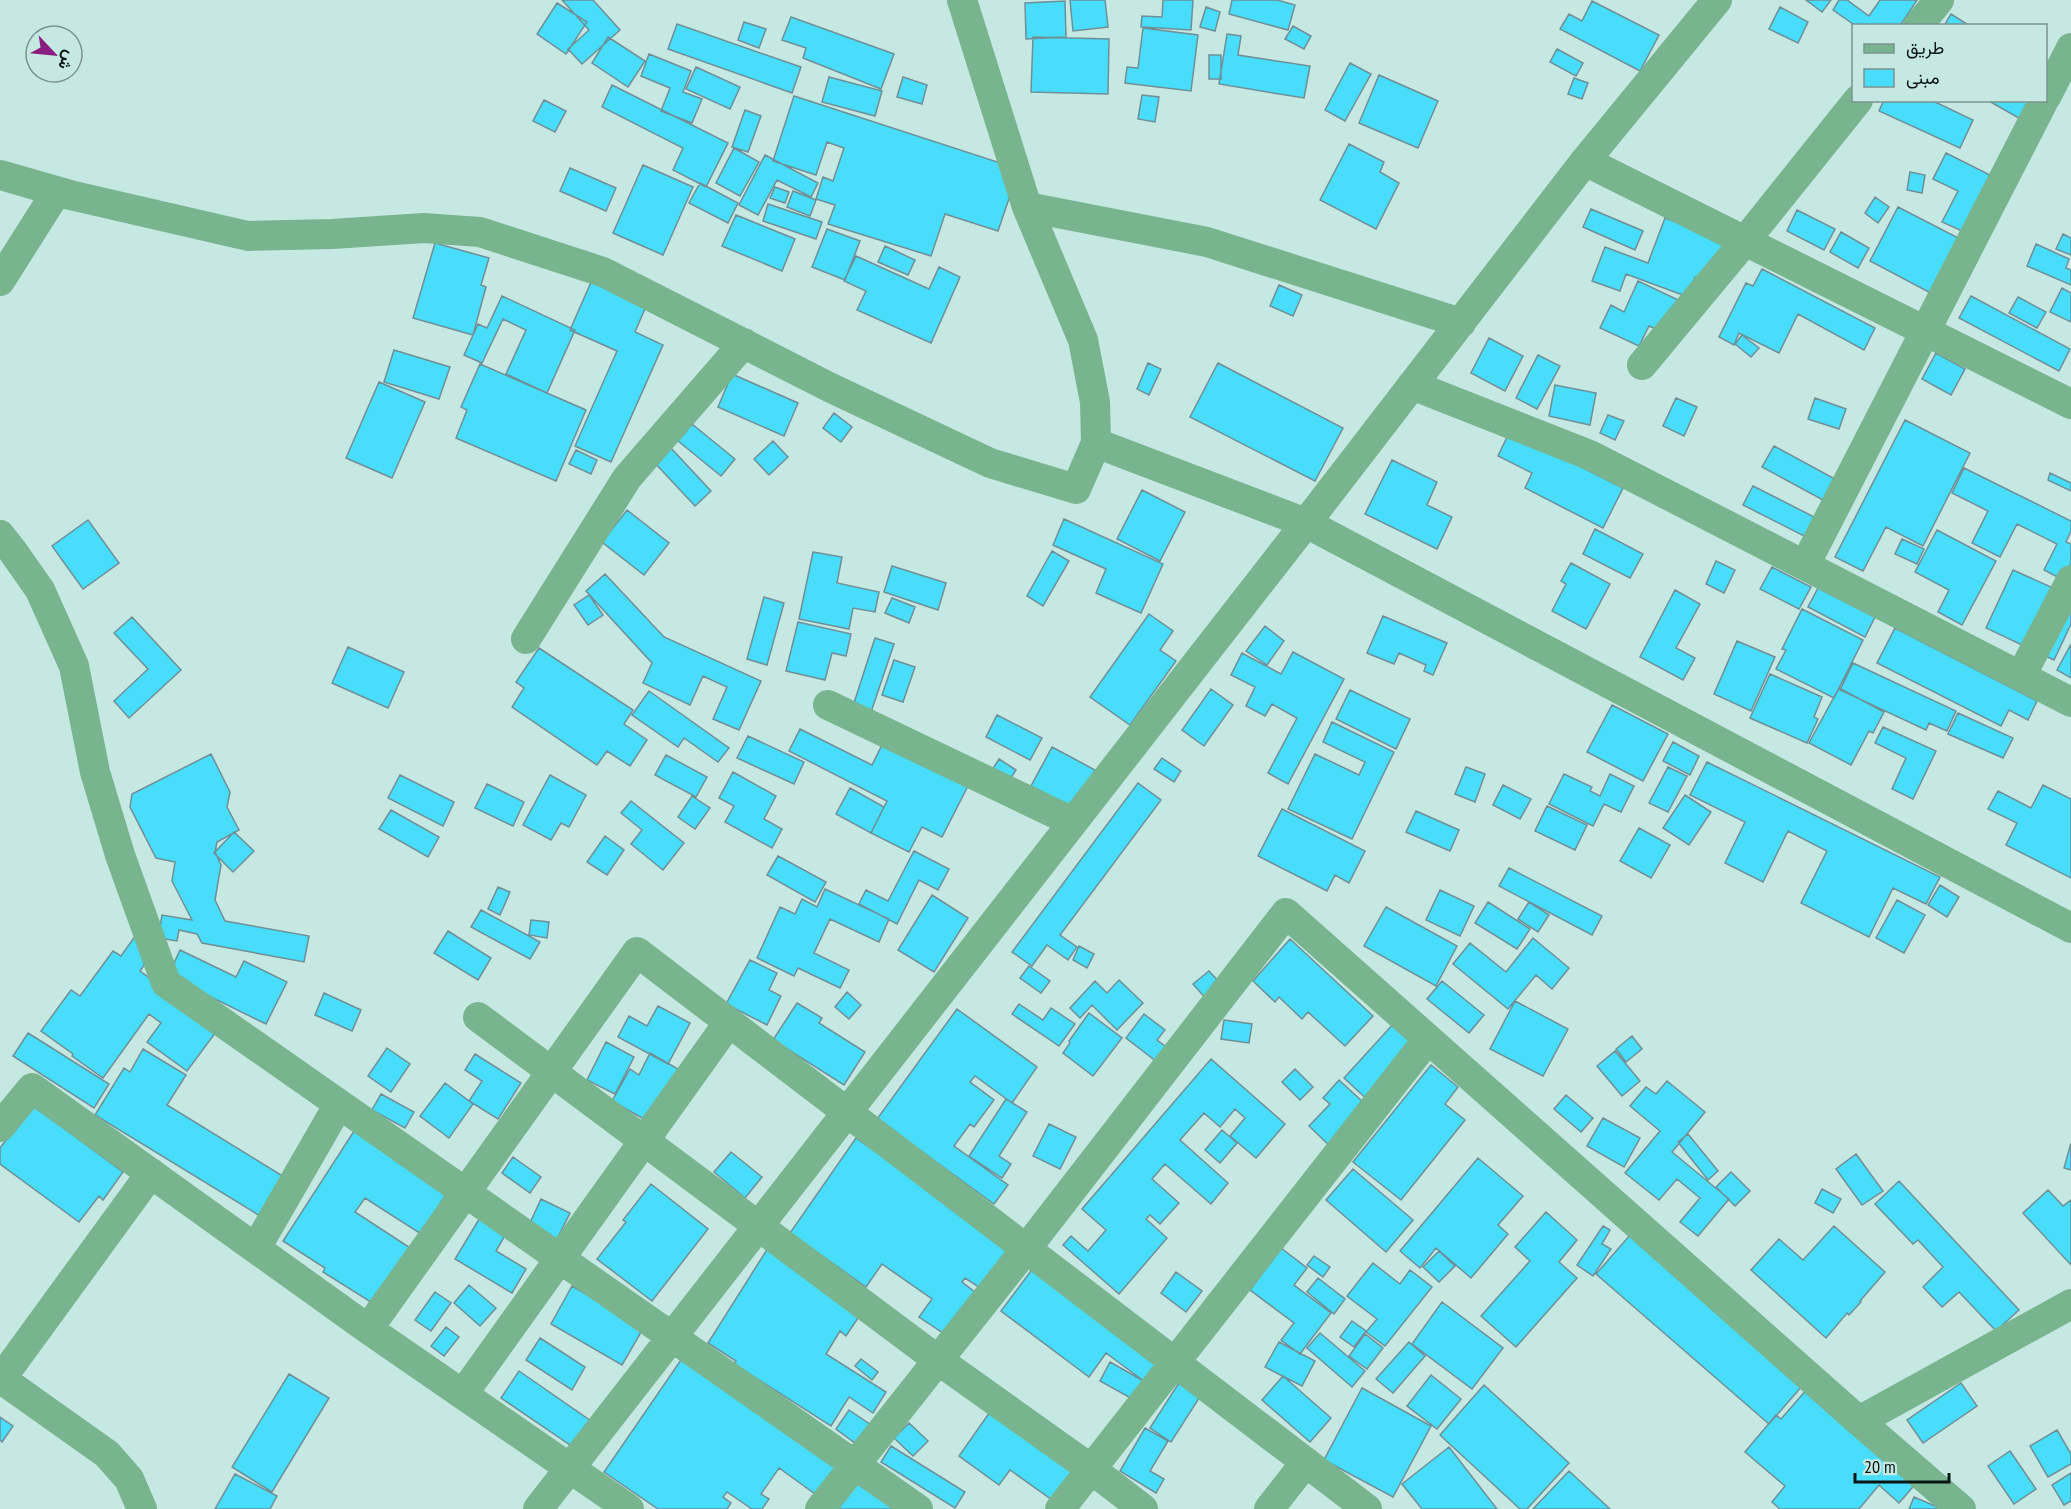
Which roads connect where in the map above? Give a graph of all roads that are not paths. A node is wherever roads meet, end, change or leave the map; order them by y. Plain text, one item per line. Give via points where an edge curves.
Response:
1 (962, 0) edge
2 (1717, 0) edge
3 (1939, 0) edge
4 (1920, 24) edge
5 (2071, 48) edge
6 (2054, 89) edge
7 (1856, 102) edge
8 (1585, 161) junction
9 (0, 175) edge
10 (57, 191) junction
11 (1027, 207) junction
12 (1745, 241) junction
13 (0, 281) edge
14 (1461, 323) junction
15 (1925, 331) junction
16 (744, 343) junction
17 (1642, 365) dead end
18 (1412, 385) junction
19 (2071, 404) edge
20 (1096, 443) junction
21 (1306, 523) junction
22 (0, 535) edge
23 (1805, 565) junction
24 (2071, 580) edge
25 (526, 639) dead end
26 (2020, 676) junction
27 (2071, 702) edge
28 (828, 705) dead end
29 (1073, 822) junction
30 (2071, 928) edge
31 (478, 1017) dead end
32 (729, 1022) junction
33 (1428, 1039) junction
34 (551, 1072) junction
35 (339, 1104) junction
36 (847, 1112) junction
37 (0, 1127) edge
38 (645, 1141) junction
39 (151, 1173) junction
40 (465, 1193) junction
41 (759, 1226) junction
42 (256, 1248) junction
43 (1026, 1249) junction
44 (560, 1260) junction
45 (2071, 1304) edge
46 (368, 1329) junction
47 (672, 1337) junction
48 (938, 1360) junction
49 (1174, 1362) junction
50 (0, 1378) edge
51 (463, 1394) junction
52 (1859, 1421) junction
53 (1306, 1462) junction
54 (854, 1466) junction
55 (570, 1468) junction
56 (1091, 1469) junction
57 (142, 1509) edge
58 (538, 1509) edge
59 (629, 1509) edge
60 (820, 1509) edge
61 (918, 1509) edge
62 (1060, 1509) edge
63 (1143, 1509) edge
64 (1269, 1509) edge
65 (1367, 1509) edge
66 (1961, 1509) edge

1 - 11 street
2 - 8 street
3 - 4 street
5 - 6 street
6 - 15 street
7 - 12 street
8 - 12 street
8 - 14 street
9 - 10 street
10 - 13 street
10 - 16 street via 248,236 424,228 480,232 603,272
11 - 14 street via 1207,242
11 - 20 street via 1083,340 1095,402
12 - 15 street
12 - 17 street
14 - 18 street
15 - 19 street
15 - 23 street
16 - 20 street via 990,463 1076,489
16 - 25 street via 627,478
18 - 21 street
18 - 23 street via 1592,456
20 - 21 street
21 - 29 street
21 - 30 street
22 - 35 street via 40,590 74,666 95,772 166,982
23 - 26 street
24 - 26 street
26 - 27 street
28 - 29 street
29 - 36 street
31 - 34 street
32 - 34 street via 637,952
32 - 36 street
32 - 38 street
33 - 43 street via 1286,913
33 - 49 street
33 - 52 street
34 - 38 street
34 - 40 street
35 - 40 street
35 - 42 street
36 - 41 street
36 - 43 street
37 - 39 street via 32,1088
38 - 41 street
38 - 44 street
39 - 42 street
39 - 50 street
40 - 44 street
40 - 46 street
41 - 47 street
41 - 48 street
42 - 46 street
43 - 48 street
43 - 49 street
44 - 47 street
44 - 51 street
45 - 52 street
46 - 51 street
47 - 54 street
47 - 55 street
48 - 54 street
48 - 56 street
49 - 53 street
49 - 56 street
50 - 57 street via 106,1454 129,1479
51 - 55 street
52 - 66 street
53 - 64 street
53 - 65 street
54 - 60 street
54 - 61 street
55 - 58 street
55 - 59 street
56 - 62 street
56 - 63 street

